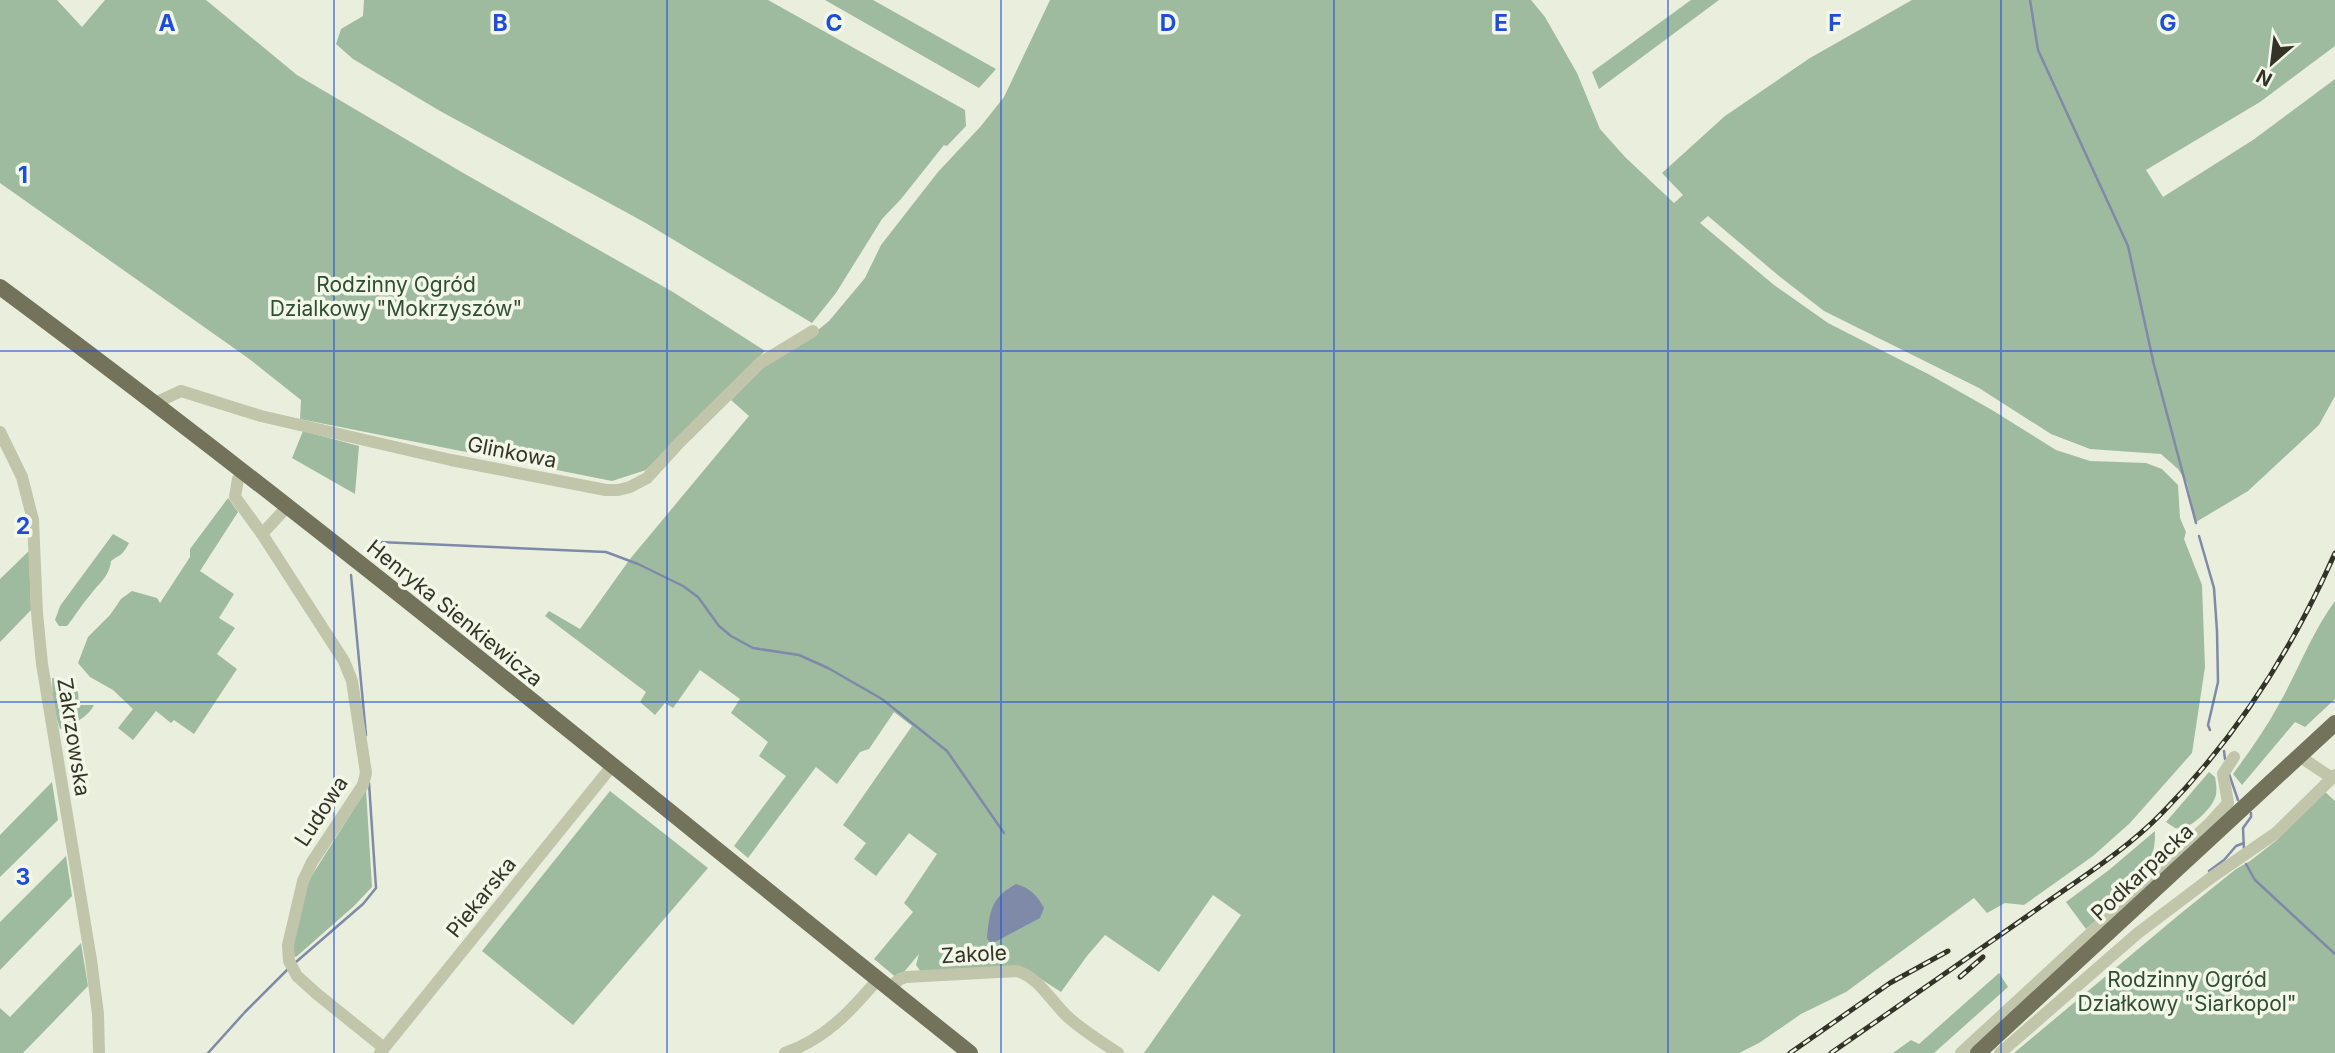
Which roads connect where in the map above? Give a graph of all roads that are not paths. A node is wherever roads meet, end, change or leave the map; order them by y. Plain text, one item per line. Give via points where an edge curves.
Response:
1 (0, 287) edge
2 (813, 331) dead end
3 (155, 403) junction
4 (0, 432) edge
5 (244, 473) junction
6 (287, 507) junction
7 (262, 534) junction
8 (2335, 723) edge
9 (2299, 756) junction
10 (2234, 757) dead end
11 (612, 766) junction
12 (2333, 776) edge
13 (883, 984) junction
14 (382, 1051) edge
15 (99, 1053) edge
16 (785, 1053) edge
17 (970, 1053) edge
18 (1118, 1053) edge
19 (1961, 1053) edge
20 (1979, 1053) edge
21 (2000, 1053) edge

1 - 3 main road, Henryka Sienkiewicza
2 - 3 street, Glinkowa via 760,363 647,478 618,490 451,460 261,416 181,391
3 - 5 main road, Henryka Sienkiewicza
4 - 15 street, Zakrzowska via 22,477 33,520 42,664 91,960
5 - 6 main road, Henryka Sienkiewicza
5 - 7 street, Ludowa via 238,479 235,497
6 - 7 street
6 - 11 main road, Henryka Sienkiewicza
7 - 14 street, Ludowa via 344,661 352,681 366,773 303,881 288,945 289,961 297,976
8 - 9 main road, Podkarpacka
9 - 12 street
9 - 20 main road, Podkarpacka
10 - 19 street via 2223,774 2228,803 2209,824
11 - 13 main road, Henryka Sienkiewicza
11 - 14 street, Piekarska
12 - 21 street via 2265,842 2138,933
13 - 16 street via 818,1038
13 - 17 main road, Henryka Sienkiewicza
13 - 18 street, Zakole via 906,977 1025,973 1067,1016

